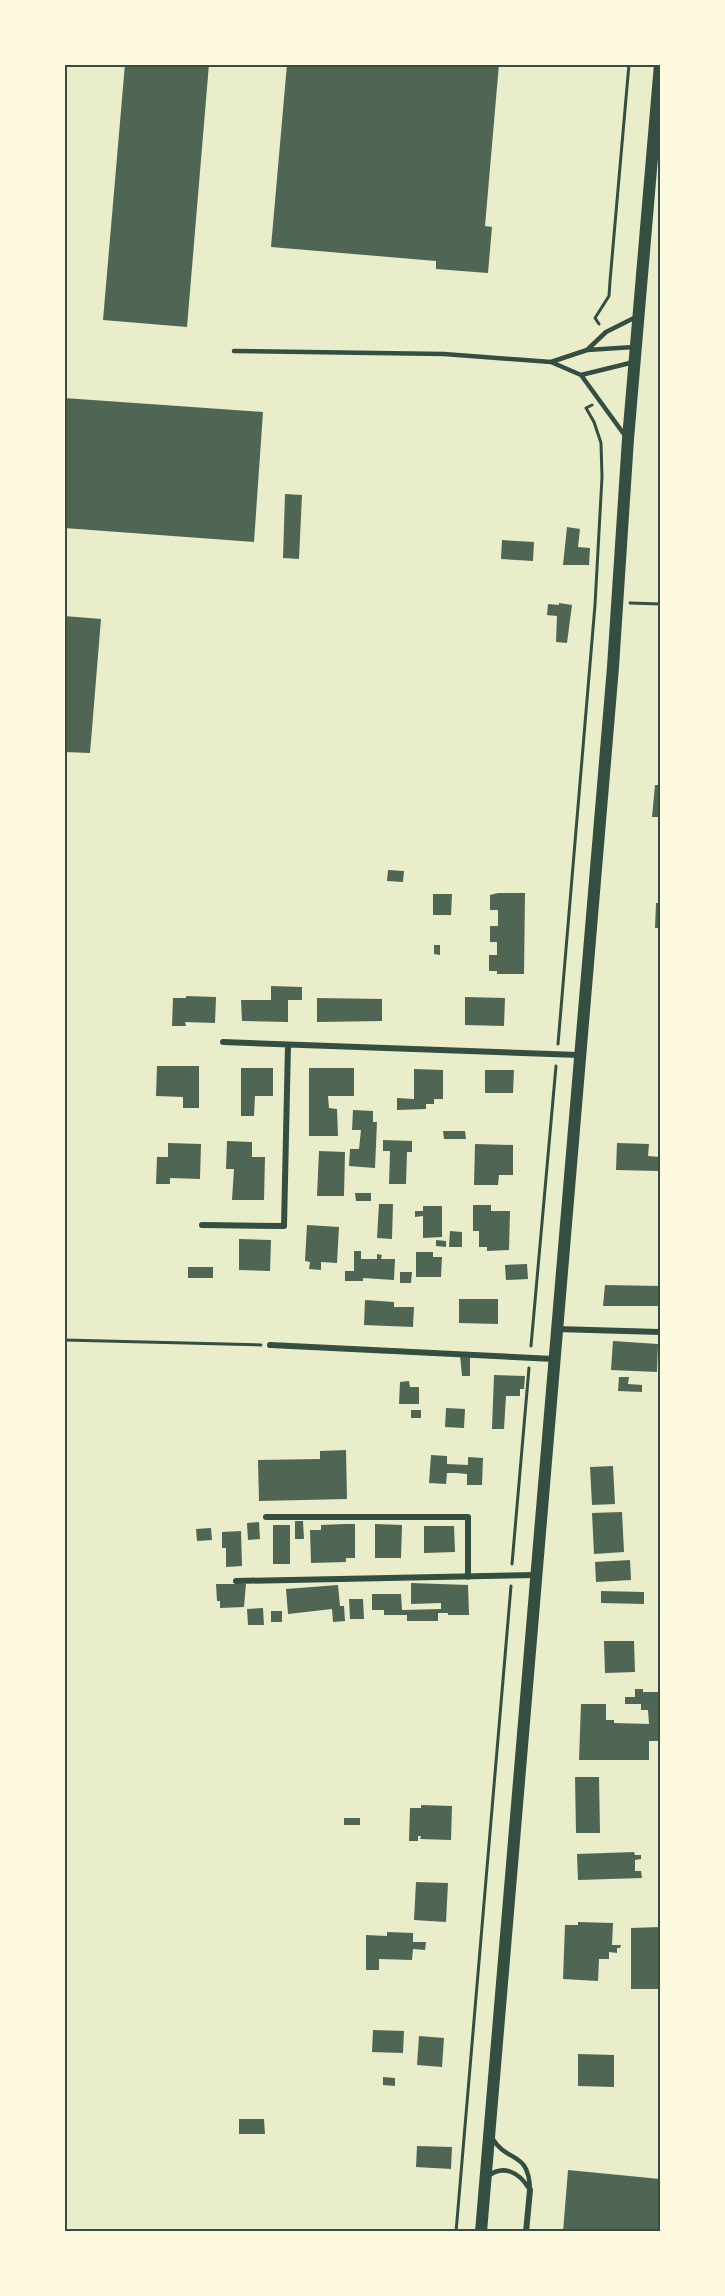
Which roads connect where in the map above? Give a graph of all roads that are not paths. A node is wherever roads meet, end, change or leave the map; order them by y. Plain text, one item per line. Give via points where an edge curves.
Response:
1 (660, 64) edge
2 (640, 315) junction
3 (637, 346) junction
4 (587, 350) junction
5 (234, 351) dead end
6 (551, 362) junction
7 (635, 362) junction
8 (581, 375) junction
9 (628, 439) junction
10 (223, 1042) dead end
11 (288, 1045) junction
12 (579, 1055) junction
13 (202, 1225) dead end
14 (556, 1329) junction
15 (660, 1332) edge
16 (270, 1345) road end
17 (554, 1359) junction
18 (266, 1517) dead end
19 (536, 1575) junction
20 (468, 1577) junction
21 (236, 1581) dead end
22 (489, 2128) junction
23 (485, 2182) junction
24 (530, 2190) junction
25 (481, 2232) edge
26 (526, 2232) edge

1 - 2 main road
2 - 3 main road
2 - 4 lane via 606,332
3 - 4 lane
3 - 7 main road
4 - 6 lane
5 - 6 lane via 444,354
6 - 8 lane
7 - 8 lane
7 - 9 main road
8 - 9 lane
9 - 12 main road via 612,679
10 - 11 street
11 - 12 street
11 - 13 street via 284,1226
12 - 14 main road
14 - 15 street
14 - 17 main road
16 - 17 street
17 - 19 main road
18 - 20 street via 468,1516
19 - 20 street
19 - 22 main road
20 - 21 street
22 - 23 main road
22 - 24 lane via 496,2144 528,2170
23 - 24 lane via 494,2172 509,2171 519,2175
23 - 25 main road
24 - 26 street

